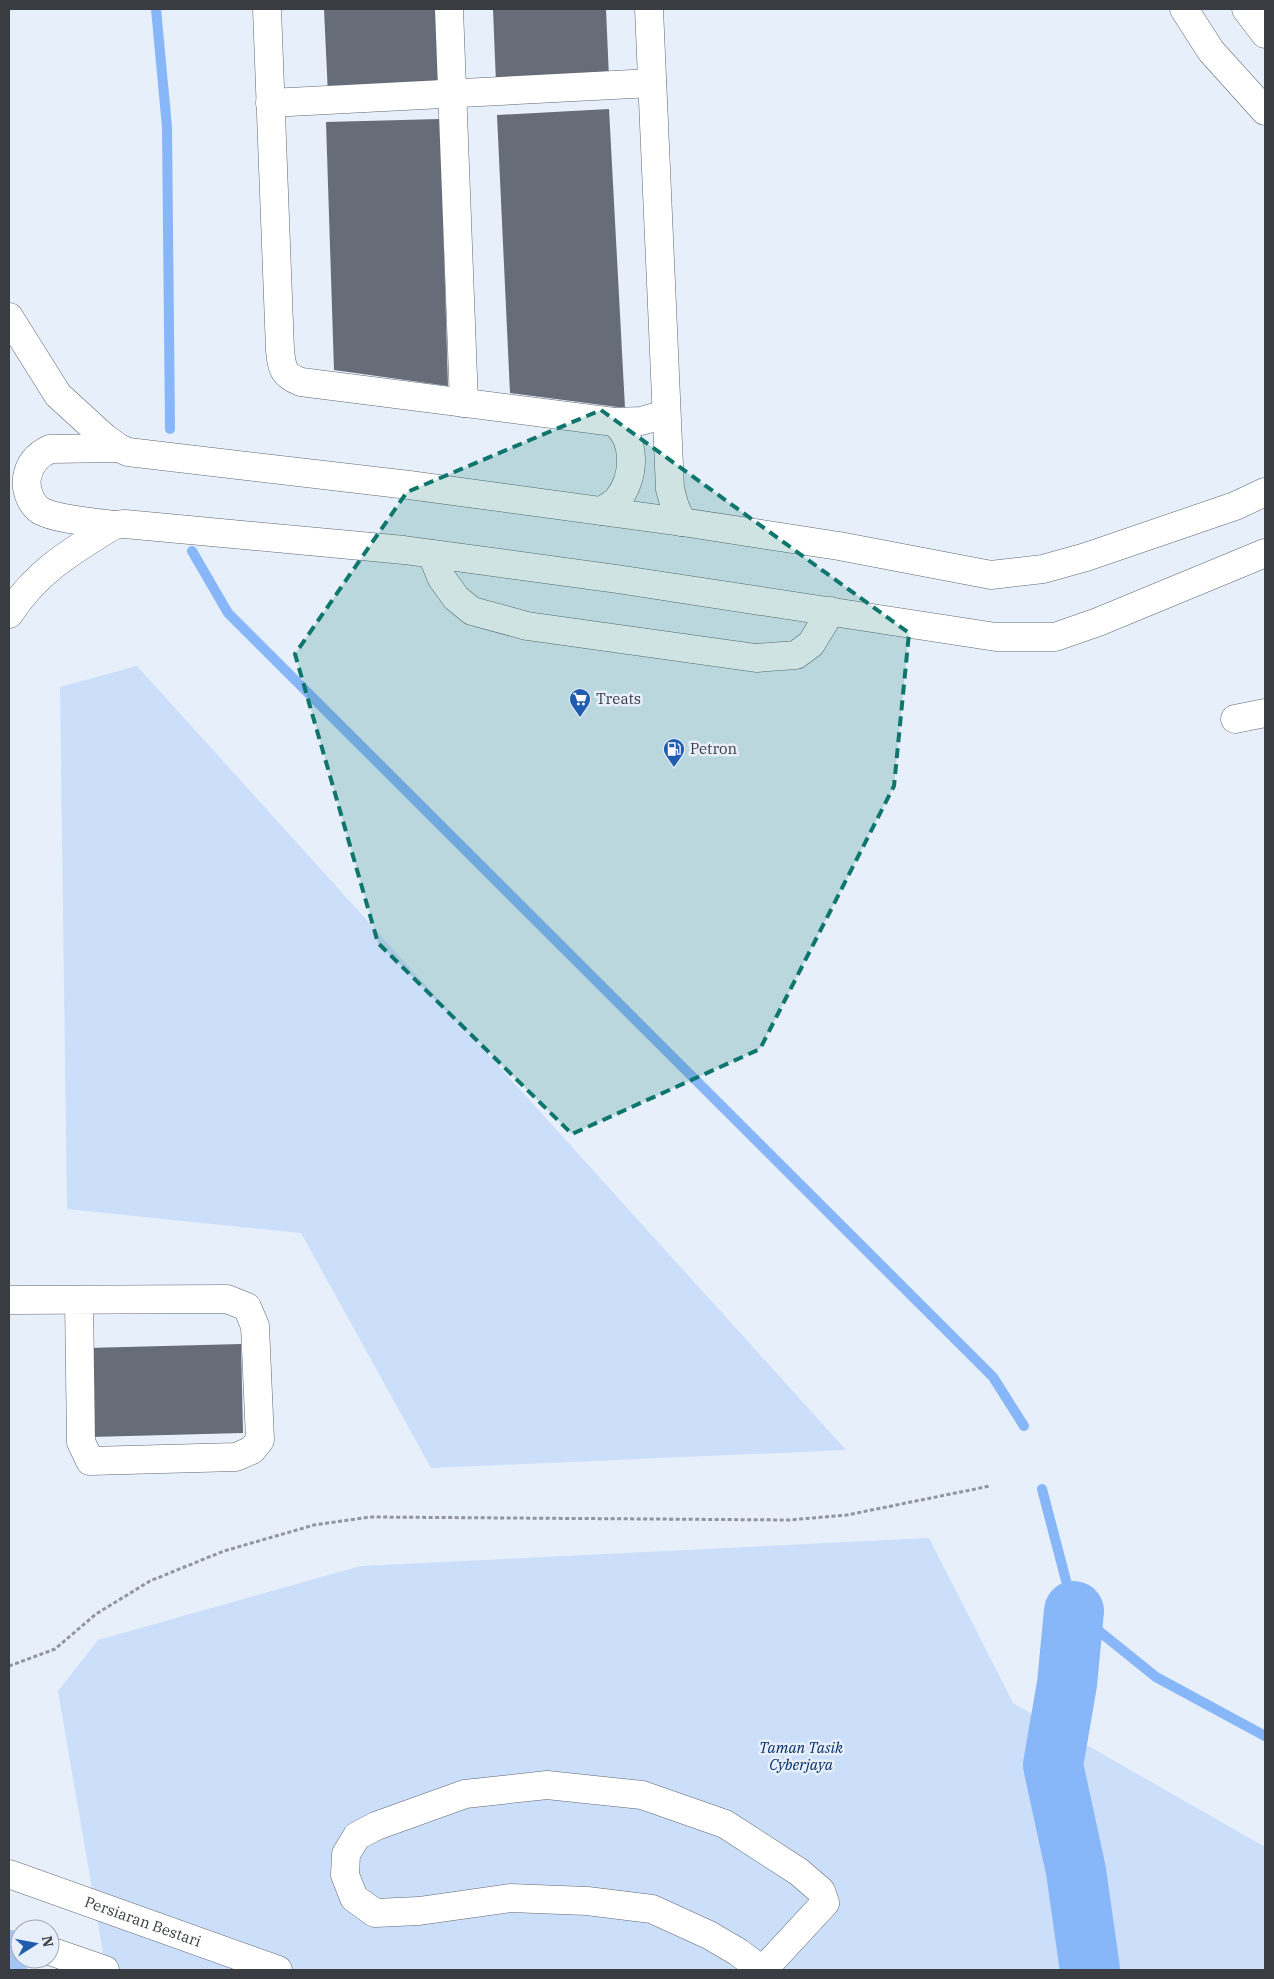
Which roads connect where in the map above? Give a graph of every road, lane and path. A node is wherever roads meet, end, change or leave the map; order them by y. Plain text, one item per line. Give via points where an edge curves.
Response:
1 (267, 9) edge
2 (449, 9) edge
3 (649, 9) edge
4 (1184, 9) edge
5 (1246, 9) edge
6 (1265, 34) edge
7 (652, 83) junction
8 (453, 94) junction
9 (270, 103) junction
10 (1265, 111) edge
11 (9, 317) edge
12 (464, 403) junction
13 (666, 414) junction
14 (614, 422) junction
15 (119, 448) junction
16 (1265, 492) edge
17 (602, 511) junction
18 (682, 522) junction
19 (114, 525) junction
20 (1265, 553) edge
21 (432, 554) junction
22 (831, 611) junction
23 (9, 614) edge
24 (1265, 714) edge
25 (1235, 719) dead end
26 (9, 1300) edge
27 (79, 1300) junction
28 (990, 1486) dead end
29 (9, 1666) edge
30 (9, 1874) edge
31 (9, 1942) edge
32 (60, 1955) edge
33 (14, 1970) edge
34 (105, 1970) edge
35 (278, 1970) edge
36 (762, 1970) edge

1 - 9 street
2 - 8 street
3 - 7 street
4 - 10 street via 1211,51
5 - 6 street
7 - 8 street
7 - 13 street
8 - 9 street
8 - 12 street
9 - 12 street via 281,368 290,378 302,382
11 - 15 street via 58,395
12 - 14 street
13 - 14 street via 641,421
13 - 18 street via 670,489
14 - 17 street via 628,439 629,480 617,500
15 - 17 street via 128,452
15 - 19 street via 50,448 41,453 29,468 26,484 29,497 40,511
16 - 18 street via 1235,506 1043,570 991,574
17 - 18 street
19 - 21 street
19 - 23 street via 44,572
20 - 22 street via 1055,637 996,637
21 - 22 street
21 - 22 street via 441,577 456,598 472,611 527,626 756,658 796,655 812,644
24 - 25 street
26 - 27 street
27 - 27 street via 227,1299 247,1307 255,1326 260,1440 252,1450 236,1457 90,1461 81,1442
28 - 29 path via 847,1515 789,1520 370,1517 314,1526 224,1551 150,1581 96,1614 55,1649
30 - 35 street, Persiaran Bestari
31 - 33 main road
32 - 34 street
36 - 36 street via 825,1903 821,1891 799,1872 725,1824 642,1795 547,1785 465,1794 376,1826 357,1836 346,1854 345,1875 354,1898 374,1913 419,1911 510,1898 587,1901 652,1909 709,1935

